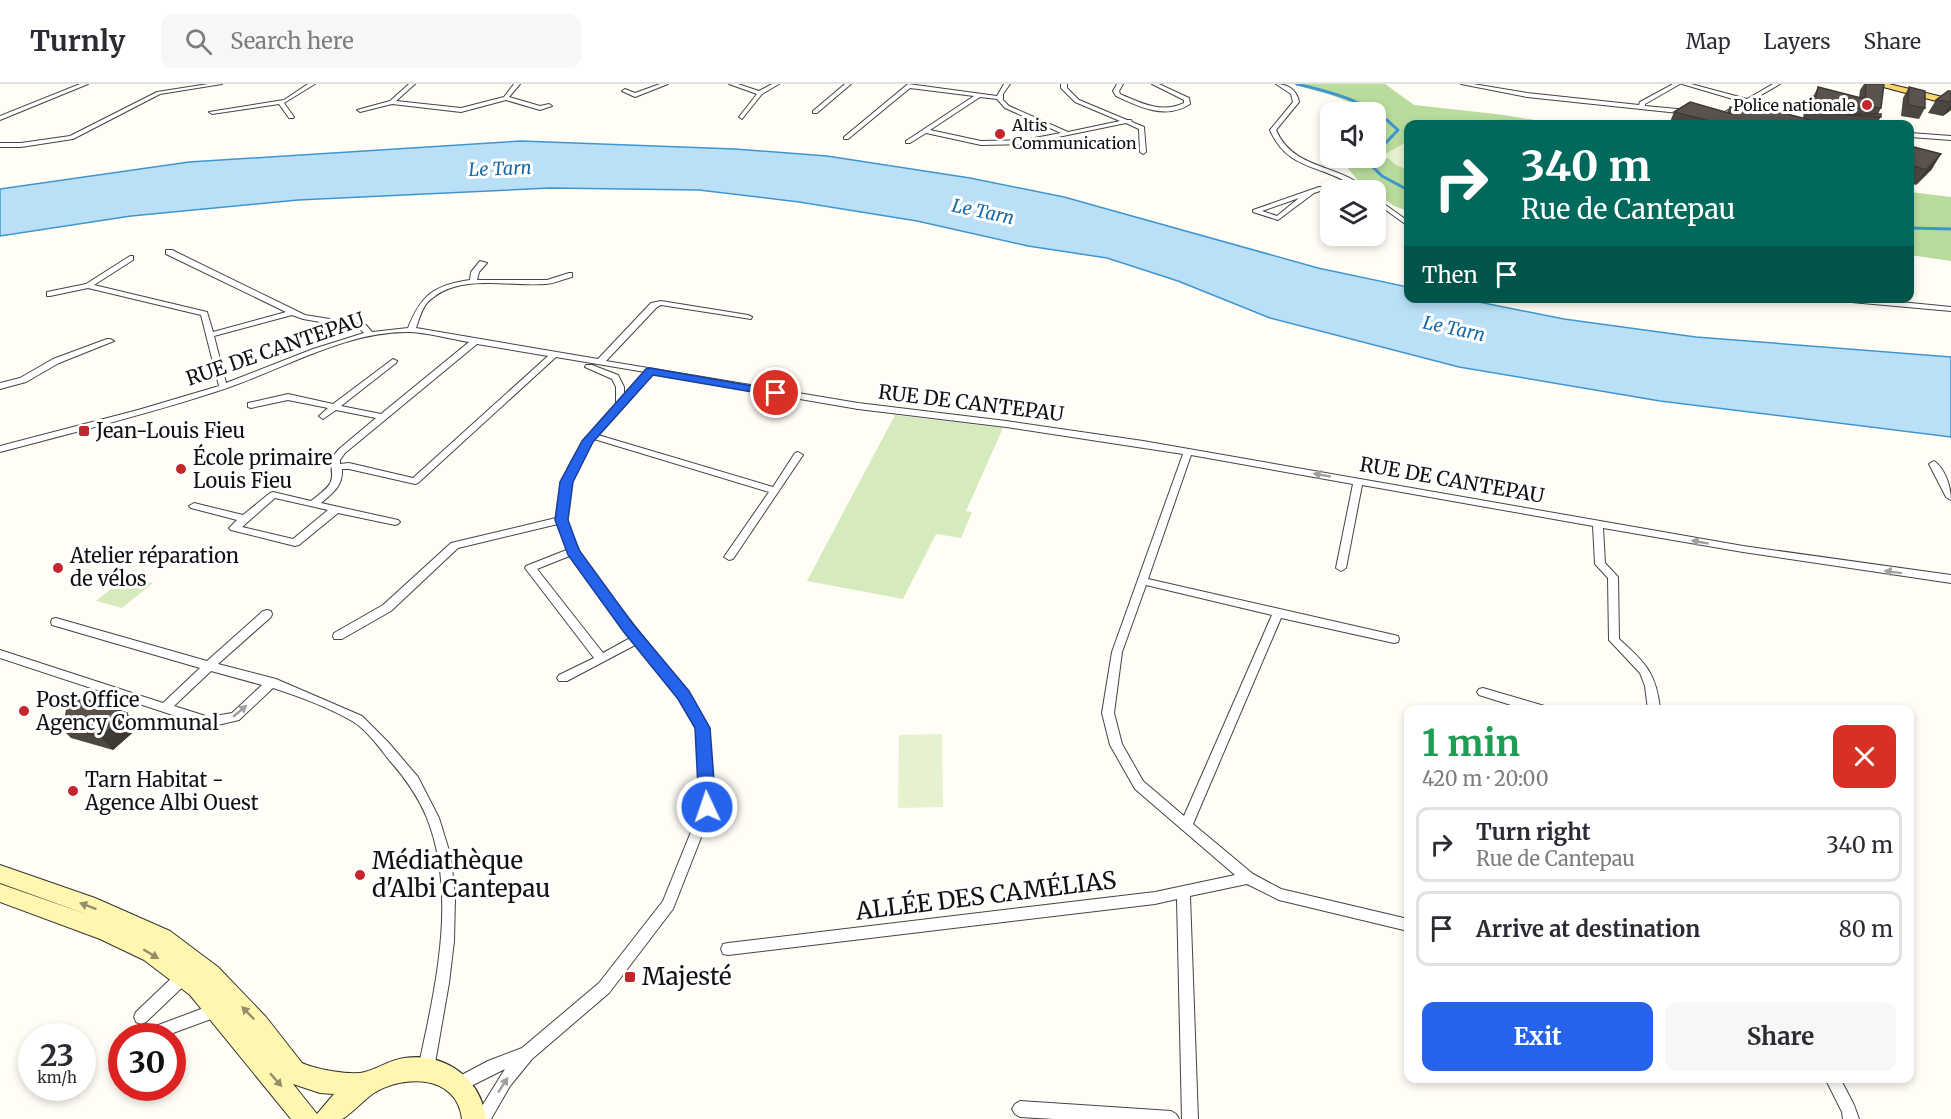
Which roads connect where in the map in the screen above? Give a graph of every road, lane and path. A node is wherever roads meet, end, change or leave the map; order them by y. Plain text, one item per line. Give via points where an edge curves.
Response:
1 (85, 84) edge
2 (172, 84) edge
3 (219, 84) edge
4 (312, 84) edge
5 (412, 84) edge
6 (517, 84) edge
7 (665, 84) edge
8 (732, 84) edge
9 (776, 84) edge
10 (848, 84) edge
11 (1007, 84) edge
12 (1064, 84) edge
13 (1120, 84) edge
14 (1155, 84) edge
15 (1279, 84) edge
16 (1464, 84) edge
17 (1677, 84) edge
18 (1685, 84) edge
19 (1777, 84) edge
20 (1876, 84) edge
21 (1888, 84) edge
22 (910, 85) edge
23 (167, 92) junction
24 (625, 92) dead end
25 (760, 93) junction
26 (978, 96) junction
27 (506, 98) junction
28 (1000, 98) junction
29 (1951, 100) edge
30 (1747, 101) junction
31 (280, 102) junction
32 (392, 102) junction
33 (549, 106) dead end
34 (1642, 107) junction
35 (360, 110) dead end
36 (212, 112) dead end
37 (815, 112) dead end
38 (1692, 113) edge
39 (291, 117) dead end
40 (742, 117) dead end
41 (1730, 117) edge
42 (0, 118) edge
43 (1129, 122) junction
44 (926, 131) junction
45 (1066, 133) junction
46 (1914, 135) edge
47 (846, 138) dead end
48 (1951, 138) edge
49 (908, 142) dead end
50 (0, 145) edge
51 (1143, 152) dead end
52 (1351, 180) edge
53 (1320, 190) edge
54 (1311, 192) junction
55 (1386, 208) edge
56 (1404, 221) edge
57 (169, 252) dead end
58 (130, 258) dead end
59 (483, 263) dead end
60 (569, 274) dead end
61 (473, 282) junction
62 (88, 286) junction
63 (50, 294) dead end
64 (1884, 303) edge
65 (1951, 309) edge
66 (293, 312) junction
67 (748, 317) dead end
68 (411, 330) junction
69 (369, 334) junction
70 (210, 335) junction
71 (110, 341) dead end
72 (475, 341) junction
73 (553, 356) junction
74 (393, 361) dead end
75 (599, 363) junction
76 (650, 372) junction
77 (0, 386) edge
78 (223, 387) junction
79 (251, 405) dead end
80 (620, 405) junction
81 (335, 407) junction
82 (323, 416) dead end
83 (383, 417) junction
84 (592, 436) junction
85 (0, 449) edge
86 (1188, 452) junction
87 (798, 455) dead end
88 (1934, 464) dead end
89 (337, 467) junction
90 (1358, 481) junction
91 (776, 491) junction
92 (1951, 497) edge
93 (313, 504) junction
94 (194, 506) dead end
95 (337, 508) junction
96 (244, 519) junction
97 (561, 520) junction
98 (395, 522) dead end
99 (1598, 525) junction
100 (573, 551) junction
101 (729, 558) dead end
102 (1341, 568) dead end
103 (1951, 579) edge
104 (1143, 581) junction
105 (1278, 613) junction
106 (267, 614) dead end
107 (56, 622) dead end
108 (338, 636) dead end
109 (638, 639) junction
110 (1394, 639) dead end
111 (0, 654) edge
112 (601, 659) junction
113 (209, 666) junction
114 (563, 678) dead end
115 (272, 682) junction
116 (1483, 692) dead end
117 (1527, 705) edge
118 (1654, 705) edge
119 (165, 708) junction
120 (1186, 826) junction
121 (0, 874) edge
122 (1248, 878) junction
123 (1183, 892) junction
124 (0, 893) edge
125 (1404, 924) edge
126 (728, 949) dead end
127 (183, 976) junction
128 (217, 1010) junction
129 (141, 1017) dead end
130 (182, 1023) edge
131 (527, 1054) junction
132 (426, 1069) junction
133 (1835, 1083) edge
134 (459, 1084) junction
135 (365, 1085) junction
136 (1020, 1109) dead end
137 (307, 1119) edge
138 (327, 1119) edge
139 (474, 1119) edge
140 (482, 1119) edge
141 (1171, 1119) edge
142 (1190, 1119) edge
143 (1851, 1119) edge

1 - 42 street
2 - 23 street
3 - 23 street
4 - 31 street
5 - 32 street
6 - 27 street
7 - 24 street via 635,95
8 - 25 street
9 - 25 street
10 - 37 street
11 - 28 street
12 - 43 street via 1077,101
13 - 14 street via 1116,90 1119,95 1142,106 1164,110 1187,104 1187,99
15 - 52 street via 1290,90 1296,102 1275,124 1276,142 1283,150
16 - 34 street
17 - 34 street via 1642,103
18 - 30 street
19 - 30 street
20 - 29 main road
21 - 29 main road
22 - 26 street
22 - 47 street
23 - 50 street via 71,138
25 - 40 street
26 - 28 street
26 - 44 street
27 - 32 street via 452,111
27 - 33 street via 540,108
28 - 45 street via 1007,107
30 - 41 street via 1722,116
31 - 36 street
31 - 39 street
32 - 35 street
34 - 38 street
43 - 45 street
43 - 51 street via 1142,128
44 - 45 street via 996,143
44 - 49 street
46 - 48 street
53 - 54 street
54 - 54 street via 1299,196 1255,211 1278,218
55 - 56 street
57 - 66 street
58 - 62 street
59 - 61 street
60 - 61 street via 550,282
61 - 68 street via 435,294 420,308
62 - 63 street
62 - 70 street via 197,311 204,314
64 - 65 street
66 - 69 street via 303,318 363,327
66 - 70 street
67 - 75 street via 670,304 654,305
68 - 69 street, RUE DE CANTEPAU
68 - 72 street, RUE DE CANTEPAU
69 - 78 street, RUE DE CANTEPAU
70 - 78 street
71 - 77 street via 56,361 23,380
72 - 73 street, RUE DE CANTEPAU
72 - 83 street
73 - 75 street, RUE DE CANTEPAU
73 - 80 street via 615,377 620,387
73 - 89 street via 482,416 415,481 349,466
74 - 81 street
75 - 76 street, RUE DE CANTEPAU
76 - 80 street
76 - 86 street, RUE DE CANTEPAU via 858,406
78 - 85 street, RUE DE CANTEPAU
79 - 81 street via 288,397
80 - 84 street
81 - 82 street
81 - 83 street
83 - 89 street via 342,451 335,460
84 - 91 street
84 - 97 street via 567,482
90 -> 86 street, RUE DE CANTEPAU
86 - 104 street
87 - 91 street
88 - 92 street
89 - 93 street via 338,484
90 - 99 street, RUE DE CANTEPAU
90 - 102 street
91 - 101 street
93 - 95 street
93 - 96 street via 273,495
94 - 96 street
95 - 96 street via 295,543 234,528
95 - 98 street
97 - 100 street
97 - 108 street via 455,544 387,609
103 -> 99 street, RUE DE CANTEPAU
99 - 118 street via 1600,564 1613,578 1614,640 1641,665 1653,686
100 - 109 street
100 - 112 street via 530,568
104 - 105 street
104 - 120 street via 1117,652 1108,713 1116,745 1139,785
105 - 110 street
105 - 120 street
106 - 113 street
107 - 113 street
109 - 112 street
109 - 131 street via 683,695 703,728 707,807 668,905 604,988
111 - 119 street
112 - 114 street
113 - 115 street
113 - 119 street
119 -> 115 street via 209,722 235,717
115 - 132 street via 358,720 404,764 432,809 448,870 450,924 444,984
116 - 117 street
120 - 122 street
135 -> 121 main road via 320,1081 294,1071 210,974 162,938 88,905
122 - 123 street, ALLÉE DES CAMÉLIAS
122 - 125 street via 1279,894
123 - 126 street, ALLÉE DES CAMÉLIAS
123 - 142 street
124 -> 127 main road via 107,932 152,953
127 - 128 main road
127 - 129 street
128 - 130 street
128 -> 137 main road
131 - 134 street
140 -> 131 street
132 - 134 main road
132 - 135 main road via 385,1075
133 - 143 street
134 - 139 main road via 468,1097
135 - 138 main road
136 - 141 street

